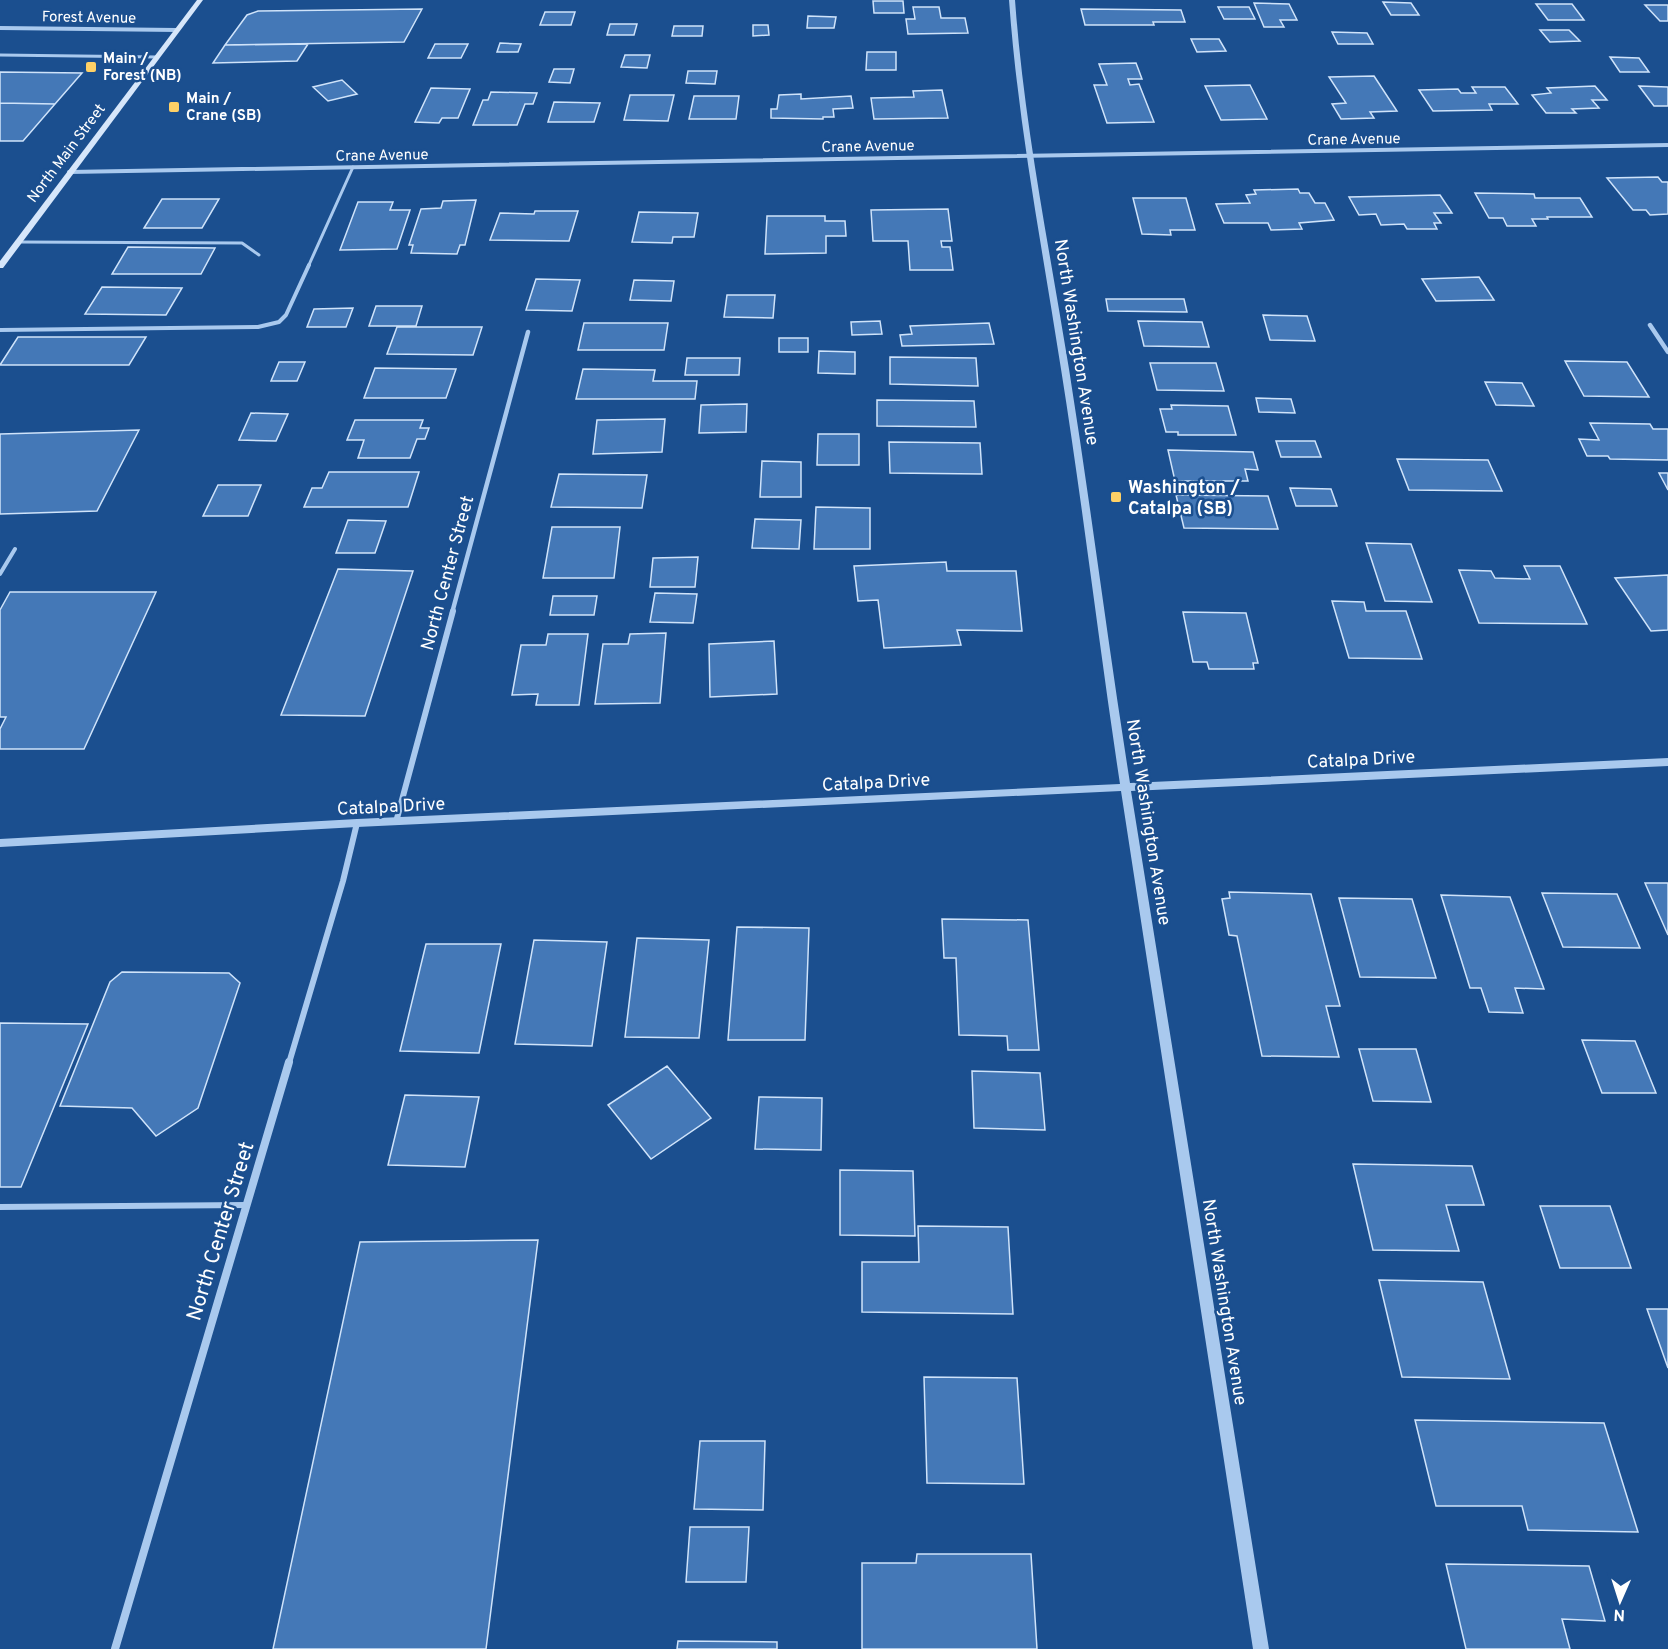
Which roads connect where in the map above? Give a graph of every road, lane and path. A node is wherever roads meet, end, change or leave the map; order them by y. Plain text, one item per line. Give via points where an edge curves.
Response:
1 (200, 0) edge
2 (1012, 0) edge
3 (0, 28) edge
4 (177, 30) junction
5 (0, 55) edge
6 (157, 57) junction
7 (1668, 145) edge
8 (1029, 156) junction
9 (352, 167) junction
10 (69, 172) junction
11 (16, 242) junction
12 (260, 255) dead end
13 (0, 266) edge
14 (1650, 324) dead end
15 (0, 330) edge
16 (528, 332) dead end
17 (1668, 352) edge
18 (15, 549) dead end
19 (0, 574) edge
20 (1668, 762) edge
21 (1124, 787) junction
22 (396, 822) junction
23 (357, 824) junction
24 (0, 843) edge
25 (247, 1205) junction
26 (0, 1207) edge
27 (115, 1649) edge
28 (1261, 1649) edge

1 - 4 main road, North Main Street
2 - 8 street, North Washington Avenue
3 - 4 street, Forest Avenue
4 - 6 main road, North Main Street
5 - 6 lane
6 - 10 main road, North Main Street
7 - 8 street, Crane Avenue
8 - 9 street, Crane Avenue
8 - 21 street, North Washington Avenue via 1064,360
9 - 10 street, Crane Avenue
9 - 15 lane via 286,315 279,322 258,327
10 - 11 main road, North Main Street
11 - 12 lane via 242,243
11 - 13 main road, North Main Street
14 - 17 street
16 - 22 street, North Center Street
18 - 19 lane
20 - 21 street, Catalpa Drive
21 - 22 street, Catalpa Drive
21 - 28 street, North Washington Avenue
22 - 23 street, Catalpa Drive
23 - 24 street, Catalpa Drive
23 - 25 street, North Center Street
25 - 26 lane
25 - 27 street, North Center Street

